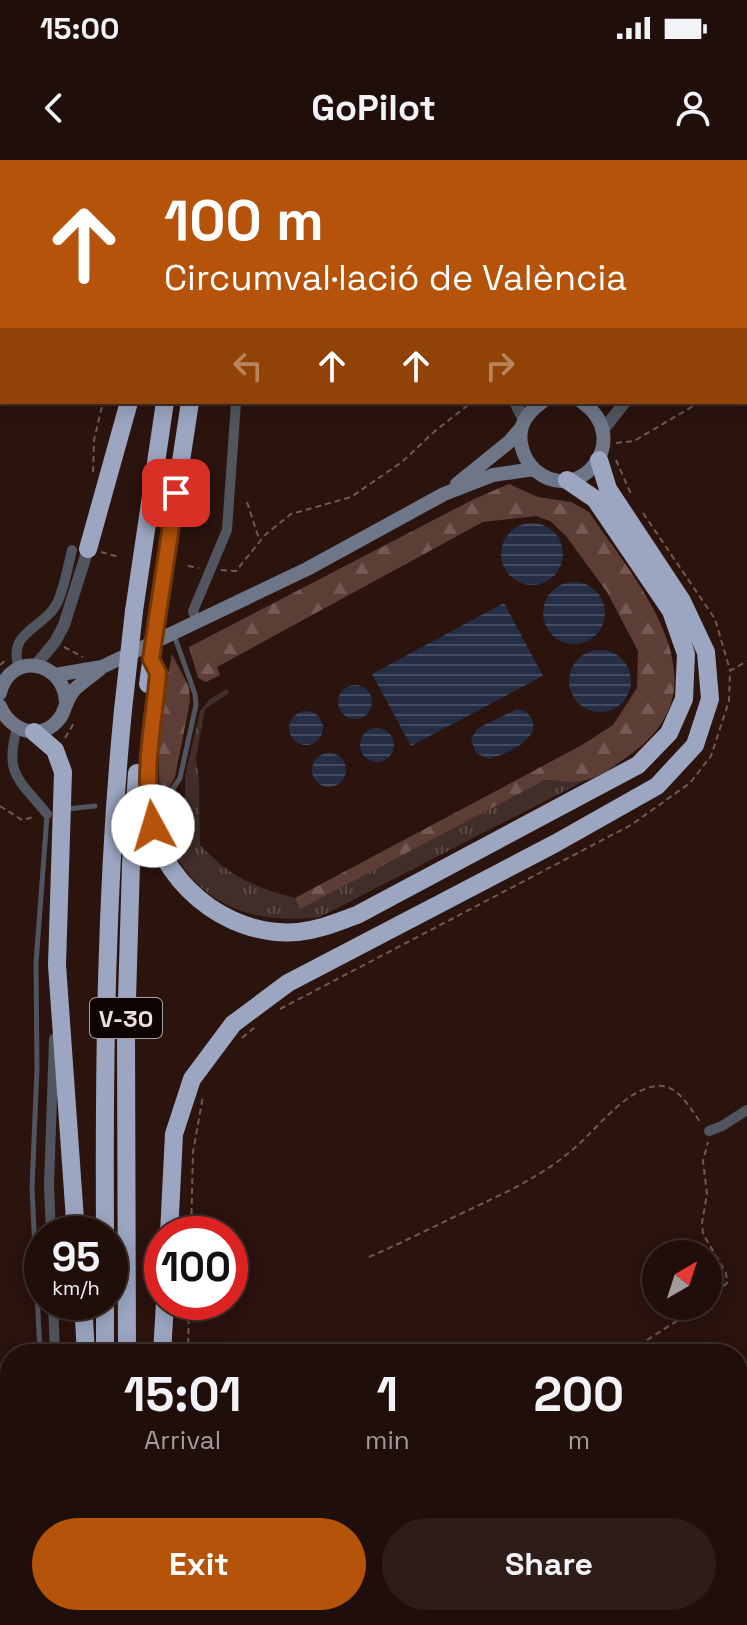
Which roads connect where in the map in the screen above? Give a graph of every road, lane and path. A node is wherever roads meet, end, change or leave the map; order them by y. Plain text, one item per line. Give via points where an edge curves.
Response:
1 (103, 404) edge
2 (128, 404) edge
3 (165, 404) edge
4 (190, 404) edge
5 (236, 404) edge
6 (469, 404) edge
7 (516, 404) edge
8 (540, 404) edge
9 (584, 404) edge
10 (624, 404) edge
11 (697, 404) edge
12 (523, 423) junction
13 (610, 431) junction
14 (608, 461) junction
15 (534, 469) junction
16 (92, 478) dead end
17 (567, 480) junction
18 (444, 494) junction
19 (247, 502) dead end
20 (260, 540) junction
21 (80, 550) junction
22 (211, 569) junction
23 (197, 622) junction
24 (174, 633) junction
25 (55, 642) junction
26 (83, 657) dead end
27 (747, 661) edge
28 (17, 662) junction
29 (0, 665) edge
30 (35, 666) junction
31 (102, 667) junction
32 (55, 675) junction
33 (152, 685) junction
34 (1, 689) edge
35 (66, 702) junction
36 (1, 711) edge
37 (75, 715) dead end
38 (26, 730) junction
39 (55, 750) junction
40 (159, 798) dead end
41 (0, 806) edge
42 (95, 806) dead end
43 (54, 812) junction
44 (57, 965) junction
45 (275, 1012) dead end
46 (263, 1021) dead end
47 (240, 1040) dead end
48 (204, 1091) dead end
49 (747, 1110) edge
50 (709, 1131) junction
51 (50, 1216) edge
52 (75, 1216) edge
53 (105, 1216) edge
54 (170, 1216) edge
55 (191, 1216) edge
56 (707, 1240) edge
57 (369, 1257) dead end
58 (722, 1266) edge
59 (722, 1287) edge
60 (54, 1320) edge
61 (84, 1320) edge
62 (105, 1320) edge
63 (164, 1320) edge
64 (189, 1320) edge
65 (678, 1320) edge
66 (647, 1340) dead end
67 (40, 1344) edge
68 (55, 1344) edge
69 (85, 1344) edge
70 (105, 1344) edge
71 (127, 1344) edge
72 (163, 1344) edge
73 (188, 1344) edge

1 - 16 path
2 - 21 highway
3 - 53 highway, V-30, bridge via 134,611 110,868
4 - 33 highway, V-30, bridge via 151,659
5 - 22 street via 227,530
6 - 20 path via 351,497 291,514
7 - 12 street
8 - 12 main road
9 - 13 main road
10 - 13 street
11 - 13 path via 634,441 616,443
12 - 15 main road via 522,450
12 - 18 main road via 509,442
13 - 14 main road via 604,445
14 - 17 main road
14 - 54 highway via 603,480 682,601 706,652 710,699 695,745 657,786 288,983 233,1024 192,1079 174,1134
15 - 17 main road
15 - 18 main road via 493,475
17 - 33 highway via 595,499 671,611 686,654 684,699 669,733 638,765 357,915 322,928 263,930 225,918 173,873 157,843 149,809
18 - 23 main road
19 - 20 path
20 - 22 path via 236,571
21 - 25 street via 64,625
21 - 28 street via 58,601 17,645
22 - 23 street via 193,611
23 - 24 main road
24 - 31 main road
24 - 40 lane via 196,705 180,778
25 - 26 path
25 - 30 street
27 - 45 path via 730,671 729,701 711,756 690,783 631,825
28 - 29 path
28 - 30 main road
28 - 34 main road
30 - 32 main road
31 - 32 main road
31 - 35 main road
32 - 35 main road
33 - 71 highway, V-30 via 137,779 130,895
35 - 38 main road via 52,726
36 - 38 main road
37 - 39 path via 73,728
38 - 39 highway
38 - 43 street via 10,755 14,773
39 - 43 highway via 63,772
41 - 43 path via 22,820
42 - 43 lane
43 - 44 highway
43 - 67 lane via 36,963 32,1188
44 - 51 street
44 - 52 highway
46 - 47 path
48 - 55 path via 193,1152
49 - 50 street
50 - 56 path via 703,1161
50 - 57 path via 675,1090 654,1086 608,1115 580,1144 528,1182
58 - 59 path via 727,1283
60 - 68 street
61 - 69 highway
62 - 70 highway
63 - 72 highway
64 - 73 path
65 - 66 path

